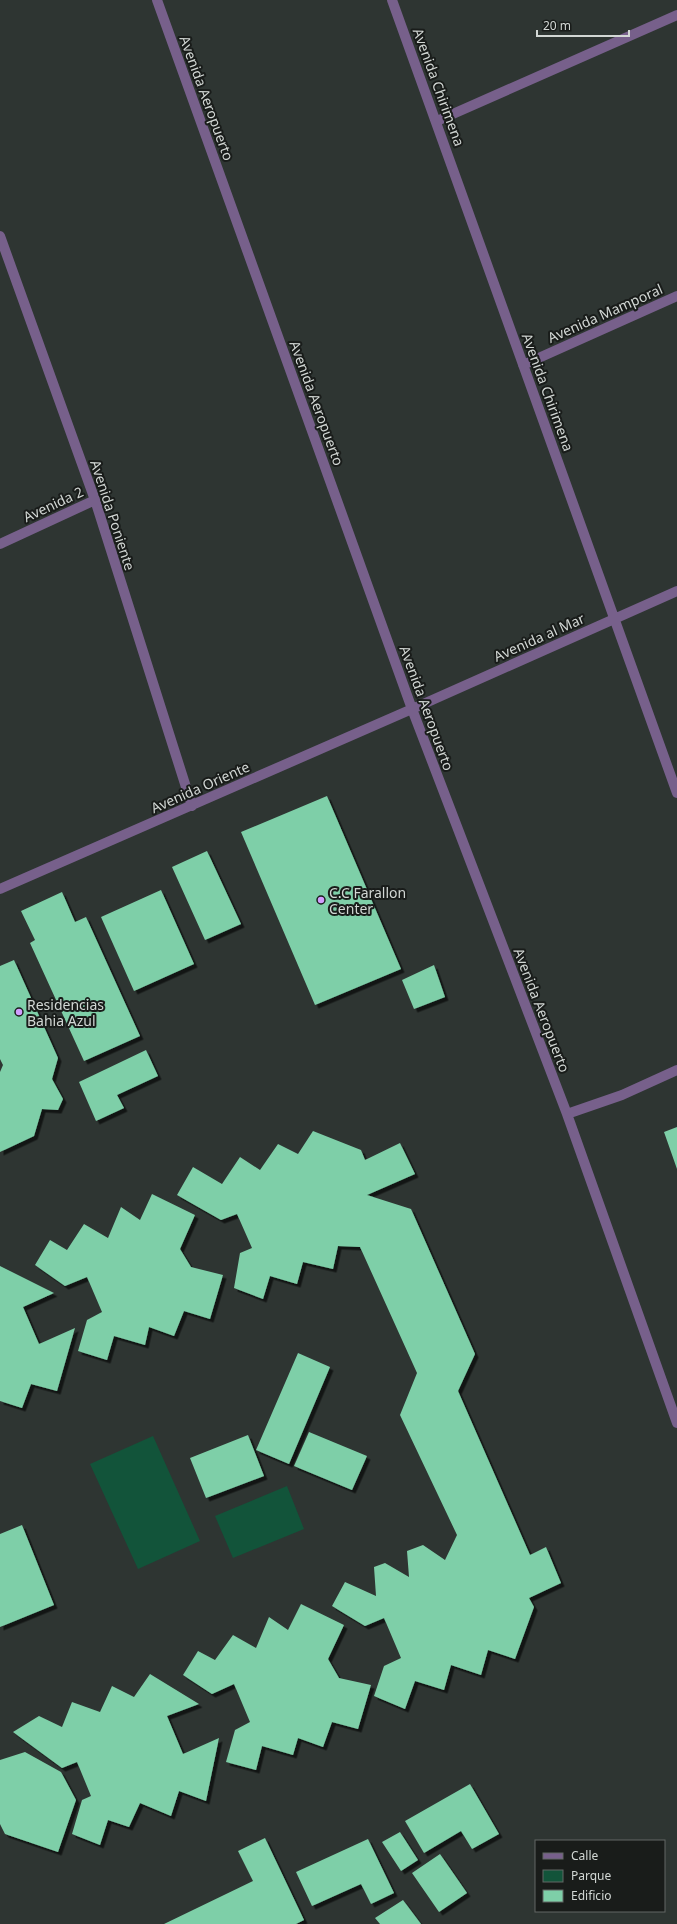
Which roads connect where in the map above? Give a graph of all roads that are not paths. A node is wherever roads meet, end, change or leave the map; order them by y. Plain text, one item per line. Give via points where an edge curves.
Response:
1 (157, 0) edge
2 (392, 0) edge
3 (677, 14) edge
4 (437, 121) junction
5 (0, 236) edge
6 (677, 296) edge
7 (523, 365) junction
8 (95, 500) junction
9 (0, 544) edge
10 (677, 591) edge
11 (615, 618) junction
12 (412, 709) junction
13 (677, 793) edge
14 (192, 806) junction
15 (0, 889) edge
16 (677, 1070) edge
17 (567, 1114) junction
18 (677, 1423) edge

1 - 12 street, Avenida Aeropuerto
2 - 4 street, Avenida Chirimena
3 - 4 street
4 - 7 street, Avenida Chirimena
5 - 8 street, Avenida Poniente
6 - 7 street, Avenida Mamporal
7 - 11 street, Avenida Chirimena
8 - 9 street, Avenida 2
8 - 14 street, Avenida Poniente
10 - 11 street, Avenida al Mar
11 - 12 street, Avenida al Mar
11 - 13 street, Avenida Chirimena
12 - 14 street, Avenida Oriente
12 - 17 street, Avenida Aeropuerto
14 - 15 street, Avenida Oriente
16 - 17 street via 622,1095
17 - 18 street, Avenida Aeropuerto

